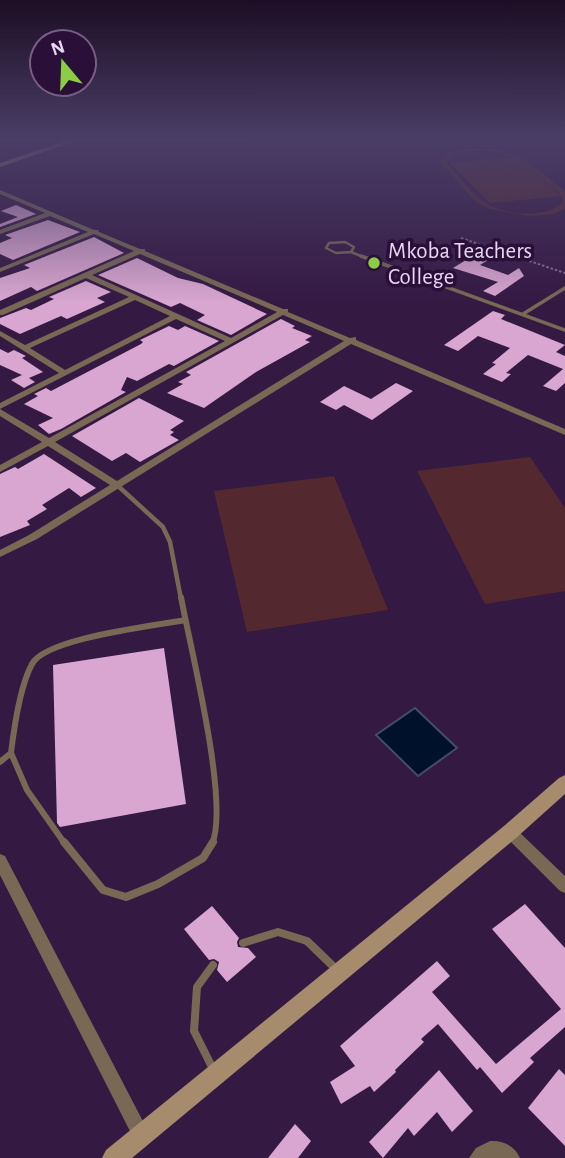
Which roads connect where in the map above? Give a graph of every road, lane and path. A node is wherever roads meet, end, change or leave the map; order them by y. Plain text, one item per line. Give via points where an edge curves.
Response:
1 (7, 194) edge
2 (52, 213) junction
3 (96, 231) junction
4 (0, 232) edge
5 (461, 239) dead end
6 (143, 250) junction
7 (351, 252) junction
8 (0, 270) edge
9 (565, 273) edge
10 (86, 275) junction
11 (565, 288) edge
12 (135, 297) junction
13 (285, 311) junction
14 (0, 313) edge
15 (523, 314) junction
16 (176, 316) junction
17 (565, 330) edge
18 (0, 333) edge
19 (353, 339) junction
20 (231, 341) junction
21 (25, 348) junction
22 (65, 373) junction
23 (0, 407) edge
24 (0, 412) edge
25 (565, 432) edge
26 (50, 441) junction
27 (0, 469) edge
28 (117, 485) junction
29 (0, 554) edge
30 (185, 620) junction
31 (11, 753) junction
32 (0, 762) edge
33 (565, 783) edge
34 (510, 832) junction
35 (0, 861) edge
36 (565, 886) edge
37 (243, 943) dead end
38 (213, 965) dead end
39 (340, 972) junction
40 (216, 1074) junction
41 (141, 1135) junction
42 (114, 1158) edge
43 (478, 1158) edge
44 (512, 1158) edge

1 - 2 street
2 - 3 street
2 - 4 street
3 - 6 street
3 - 8 street
5 - 9 path
6 - 10 street
6 - 13 street
7 - 7 lane via 335,254 326,248 329,243 345,242 355,247
7 - 15 lane
10 - 12 street
10 - 14 street
11 - 15 lane
12 - 16 street
12 - 21 street
13 - 19 street
13 - 20 street
15 - 17 lane
16 - 20 street
16 - 22 street
18 - 21 street
19 - 25 street
19 - 28 street
20 - 26 street
21 - 22 street
22 - 23 street
24 - 26 street
26 - 27 street
26 - 28 street
28 - 29 street
28 - 30 lane via 166,532
30 - 31 lane via 65,643 41,652 32,664 15,720
30 - 31 lane via 216,799 214,841 202,858 127,897 103,890 27,790
31 - 32 lane
33 - 34 street
34 - 36 street
34 - 39 street
35 - 41 street
37 - 39 lane via 278,932 307,941
38 - 40 lane via 198,987 194,1031
39 - 40 street
40 - 41 street
41 - 42 street
43 - 44 street via 492,1149

